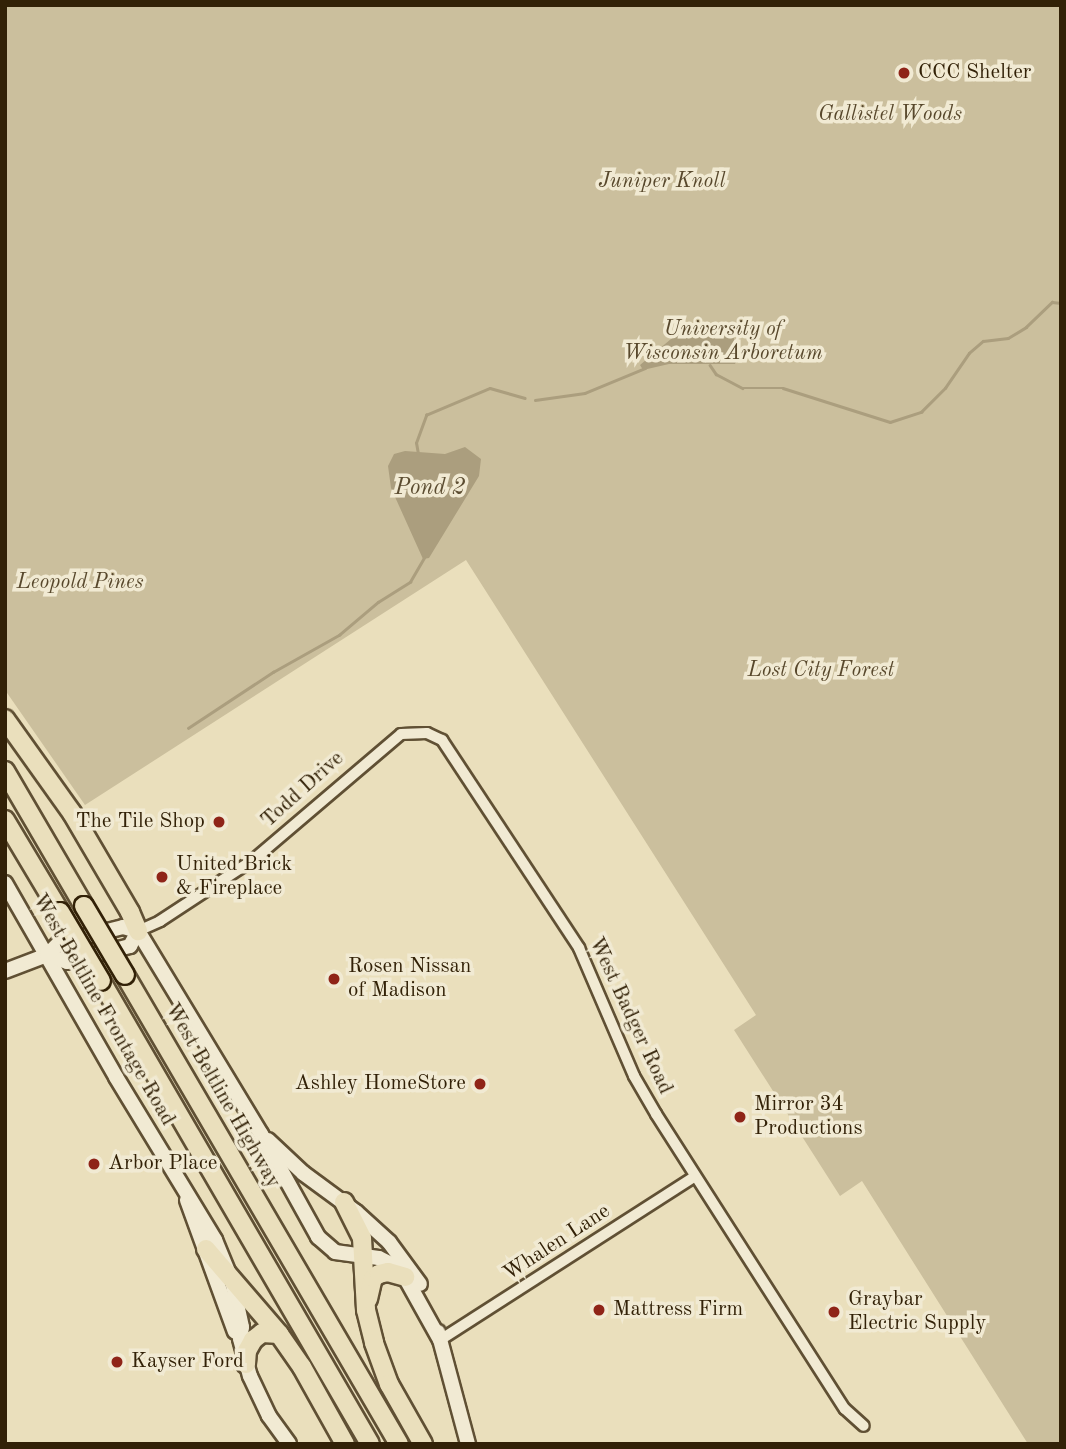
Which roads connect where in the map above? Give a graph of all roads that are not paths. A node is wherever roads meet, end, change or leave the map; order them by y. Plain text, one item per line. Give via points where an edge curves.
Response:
1 (5, 719) edge
2 (427, 733) joint
3 (5, 771) edge
4 (5, 820) edge
5 (5, 883) edge
6 (138, 931) junction
7 (47, 955) junction
8 (5, 971) edge
9 (261, 1134) junction
10 (695, 1176) junction
11 (186, 1195) junction
12 (344, 1202) junction
13 (205, 1249) junction
14 (362, 1256) junction
15 (405, 1277) junction
16 (232, 1281) junction
17 (366, 1310) junction
18 (279, 1334) junction
19 (240, 1339) junction
20 (440, 1340) junction
21 (246, 1364) junction
22 (864, 1426) dead end
23 (289, 1444) edge
24 (345, 1444) edge
25 (370, 1444) edge
26 (399, 1444) edge
27 (423, 1444) edge
28 (468, 1444) edge

1 - 6 highway via 72,813
2 - 6 street, Todd Drive via 412,731 391,741 253,860
2 - 10 street, West Badger Road via 452,751 579,948 634,1076
3 - 26 highway, West Beltline Highway, bridge
4 - 25 highway, bridge
5 - 7 street, West Beltline Frontage Road
6 - 7 street, Todd Drive via 130,946 67,962
6 - 9 street
7 - 8 street, Todd Drive
7 - 11 street, West Beltline Frontage Road
9 - 12 street via 303,1173
9 - 14 street via 318,1237 335,1252
10 - 20 street, Whalen Lane
10 - 22 street, West Badger Road via 845,1409
11 - 13 street, West Beltline Frontage Road
11 - 16 street, West Beltline Frontage Road via 209,1228
12 - 14 highway via 358,1227
12 - 20 street via 405,1261 430,1306
13 - 16 highway
13 - 19 street, West Beltline Frontage Road
14 - 15 street via 379,1258
14 - 17 highway
15 - 17 highway via 388,1272 373,1278
15 - 20 street
16 - 18 highway
16 - 19 street, West Beltline Frontage Road via 242,1327
17 - 27 highway via 380,1361
18 - 21 highway via 262,1333 253,1339
18 - 24 highway
19 - 21 street, West Beltline Frontage Road
20 - 28 street
21 - 23 street, West Beltline Frontage Road via 262,1404

